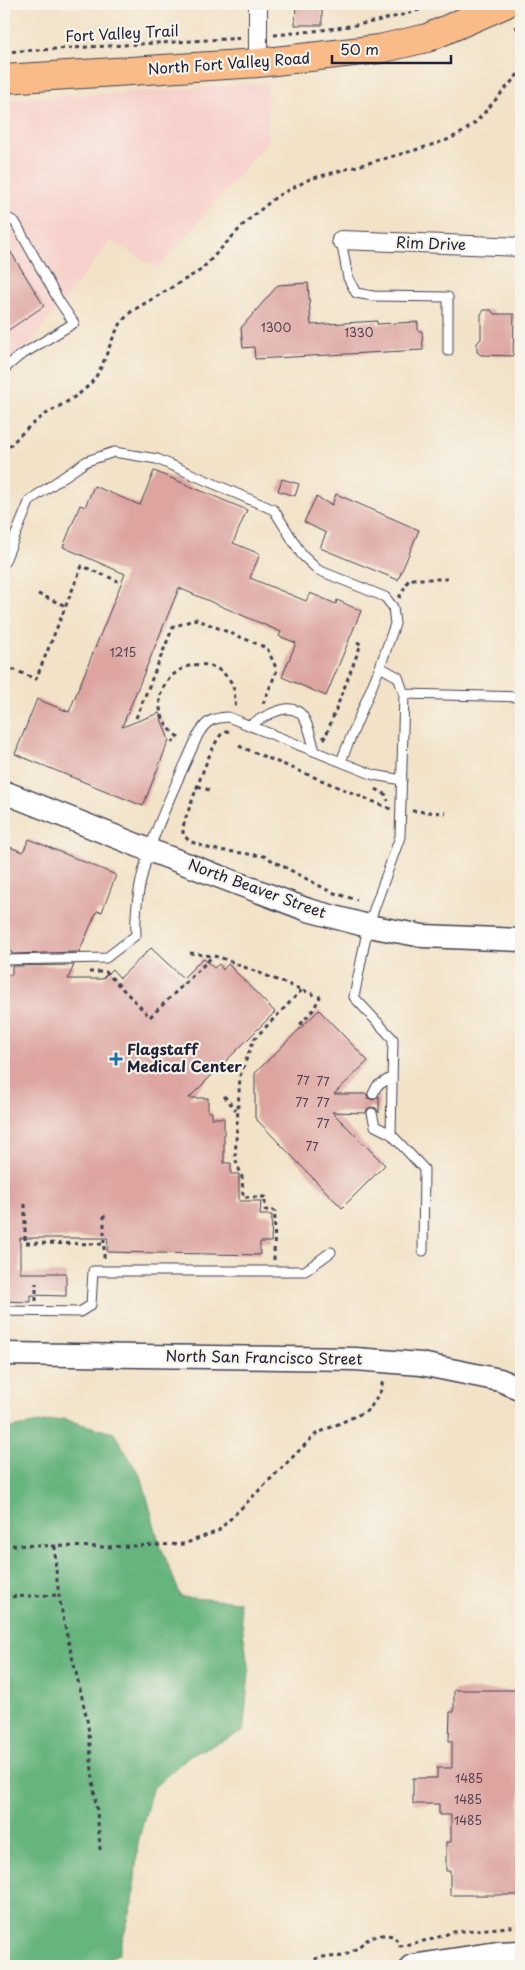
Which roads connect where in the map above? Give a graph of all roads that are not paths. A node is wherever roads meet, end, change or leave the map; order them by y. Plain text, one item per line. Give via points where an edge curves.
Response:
1 (258, 4) edge
2 (474, 11) edge
3 (511, 15) edge
4 (258, 63) junction
5 (4, 79) edge
6 (4, 216) edge
7 (341, 240) joint
8 (521, 247) edge
9 (448, 351) dead end
10 (4, 369) edge
11 (4, 563) edge
12 (380, 667) junction
13 (404, 694) junction
14 (521, 696) edge
15 (249, 725) junction
16 (315, 751) junction
17 (341, 762) junction
18 (402, 780) junction
19 (4, 792) edge
20 (149, 850) junction
21 (368, 926) junction
22 (521, 940) edge
23 (4, 960) edge
24 (392, 1077) junction
25 (373, 1094) dead end
26 (372, 1113) dead end
27 (391, 1134) junction
28 (424, 1251) dead end
29 (331, 1252) dead end
30 (4, 1311) edge
31 (4, 1354) edge
32 (521, 1389) edge
33 (521, 1952) edge
34 (412, 1966) edge

1 - 4 street
2 - 3 main road, North Fort Valley Road
2 - 4 main road, North Fort Valley Road via 427,38 379,49
4 - 5 main road, North Fort Valley Road
6 - 10 lane via 15,222 74,324 18,357
7 - 8 street, Rim Drive
7 - 9 lane via 348,278 356,294 448,297
11 - 12 lane via 30,500 87,461 114,452 157,460 274,510 302,555 318,570 385,597 394,607 395,624
12 - 13 lane via 398,677
12 - 17 lane
13 - 14 lane
13 - 18 lane
15 - 16 lane
15 - 16 lane via 289,708 300,713 305,720
15 - 20 lane via 228,717 214,718 204,724
16 - 17 lane
17 - 18 lane via 374,775
18 - 21 lane via 400,837
19 - 20 street, North Beaver Street
20 - 21 street, North Beaver Street via 308,910
20 - 23 lane via 134,913 136,935 106,958
21 - 22 street, North Beaver Street via 423,936
21 - 24 lane via 354,997 392,1039
24 - 25 lane via 377,1086
24 - 27 lane
26 - 27 lane via 375,1126
27 - 28 lane via 424,1169
29 - 30 lane via 305,1272 93,1271 91,1305 80,1312
31 - 32 street, North San Francisco Street via 386,1361 421,1364 500,1380
33 - 34 street

